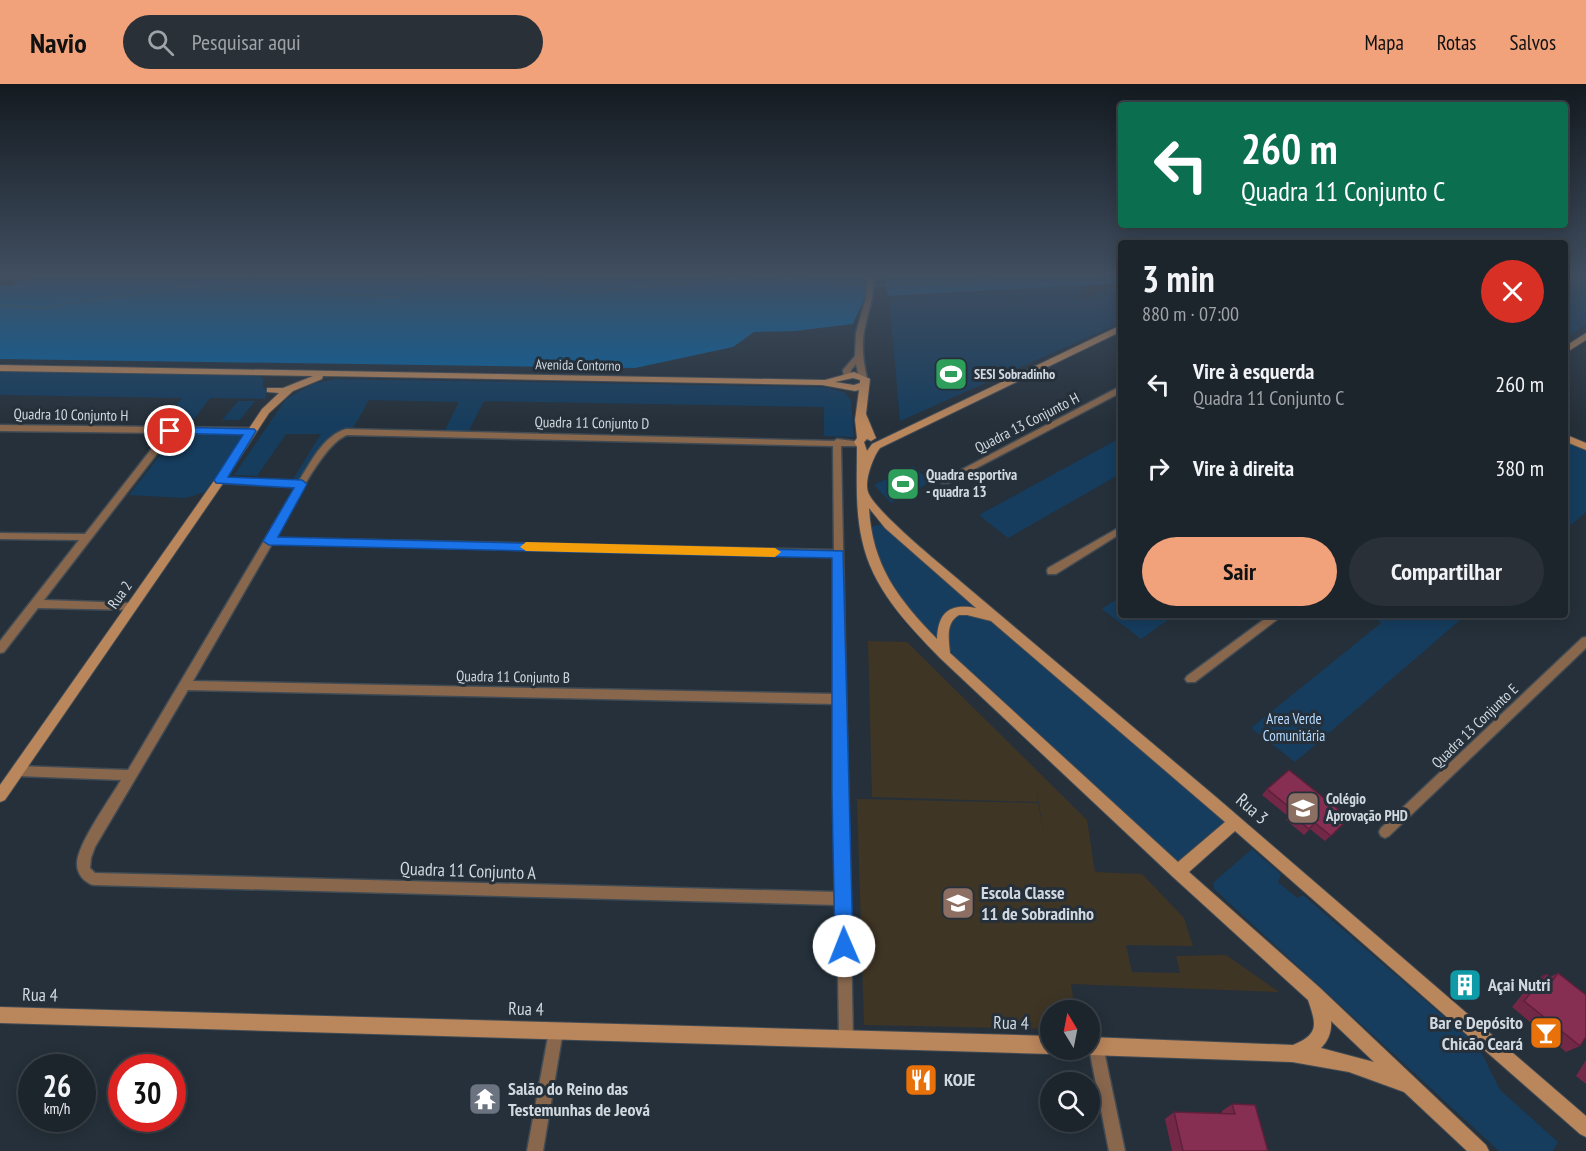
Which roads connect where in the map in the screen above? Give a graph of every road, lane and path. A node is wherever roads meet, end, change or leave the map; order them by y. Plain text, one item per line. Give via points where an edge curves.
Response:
1 (861, 326) edge
2 (1118, 330) edge
3 (1586, 336) edge
4 (1568, 348) edge
5 (858, 357) junction
6 (0, 368) edge
7 (251, 372) junction
8 (292, 373) junction
9 (334, 374) junction
10 (863, 379) junction
11 (848, 382) junction
12 (299, 383) junction
13 (268, 386) junction
14 (289, 390) junction
15 (1118, 391) edge
16 (861, 399) junction
17 (265, 411) junction
18 (0, 428) edge
19 (170, 431) junction
20 (250, 431) junction
21 (1568, 439) edge
22 (837, 442) junction
23 (868, 443) junction
24 (1586, 447) edge
25 (220, 480) junction
26 (945, 481) dead end
27 (302, 484) junction
28 (862, 494) junction
29 (889, 525) junction
30 (866, 530) junction
31 (1118, 531) edge
32 (0, 536) edge
33 (88, 537) junction
34 (269, 541) junction
35 (839, 554) junction
36 (1052, 571) dead end
37 (36, 604) junction
38 (131, 607) junction
39 (1274, 618) edge
40 (1000, 620) junction
41 (1586, 641) edge
42 (0, 649) edge
43 (944, 655) junction
44 (1191, 679) dead end
45 (186, 685) junction
46 (840, 699) junction
47 (18, 771) junction
48 (131, 775) junction
49 (0, 796) edge
50 (1235, 822) junction
51 (1385, 832) dead end
52 (1178, 872) junction
53 (843, 899) junction
54 (1313, 993) junction
55 (0, 1015) edge
56 (556, 1031) junction
57 (846, 1039) junction
58 (1040, 1045) edge
59 (1100, 1046) edge
60 (1292, 1053) junction
61 (1095, 1060) edge
62 (1411, 1086) junction
63 (1586, 1128) edge
64 (535, 1151) edge
65 (1117, 1151) edge
66 (1480, 1151) edge

1 - 5 street
2 - 23 main road via 905,434
3 - 4 main road
5 - 10 street
5 - 11 street via 848,370
6 - 7 main road
7 - 8 main road
7 - 13 main road via 266,378
8 - 9 main road
8 - 12 main road via 299,375
8 - 13 main road via 277,375
9 - 11 main road, Avenida Contorno
9 - 12 main road
10 - 11 main road
10 - 16 main road
11 - 16 main road
12 - 14 main road, Rua 2
13 - 14 main road
13 - 17 main road, Rua 2
14 - 17 main road, Rua 2
15 - 26 street, Quadra 13 Conjunto H
16 - 23 main road
17 - 20 main road, Rua 2
18 - 19 street, Quadra 10 Conjunto H
19 - 20 street, Quadra 10 Conjunto H
19 - 33 street
20 - 25 main road, Rua 2
21 - 24 main road
22 - 23 street, Quadra 11 Conjunto D
22 - 27 street, Quadra 11 Conjunto D via 346,432 334,437
22 - 35 street
23 - 28 main road
25 - 27 street
25 - 38 main road, Rua 2
27 - 34 street
28 - 29 main road, Rua 3
28 - 30 main road
29 - 30 main road via 873,525
29 - 40 main road, Rua 3
30 - 43 main road via 870,552 893,597
31 - 36 street
32 - 33 street
33 - 37 street
34 - 35 street
34 - 45 street
35 - 46 street
37 - 38 street
37 - 42 street
38 - 47 main road, Rua 2
39 - 44 street
40 - 43 main road via 972,611 950,614 942,628
40 - 50 main road, Rua 3
41 - 51 street, Quadra 13 Conjunto E
43 - 52 main road
45 - 46 street, Quadra 11 Conjunto B
45 - 48 street
46 - 53 street
47 - 48 street
47 - 49 main road, Rua 2
48 - 53 street, Quadra 11 Conjunto A via 83,858 85,875 93,879
50 - 52 main road
50 - 63 main road, Rua 3
52 - 54 main road
53 - 57 street
54 - 60 main road via 1324,1024 1320,1038 1311,1047
54 - 62 main road
55 - 56 main road, Rua 4
56 - 57 main road, Rua 4
56 - 64 street
57 - 58 main road, Rua 4
59 - 60 main road
60 - 62 main road via 1349,1062
61 - 65 street
62 - 66 main road

